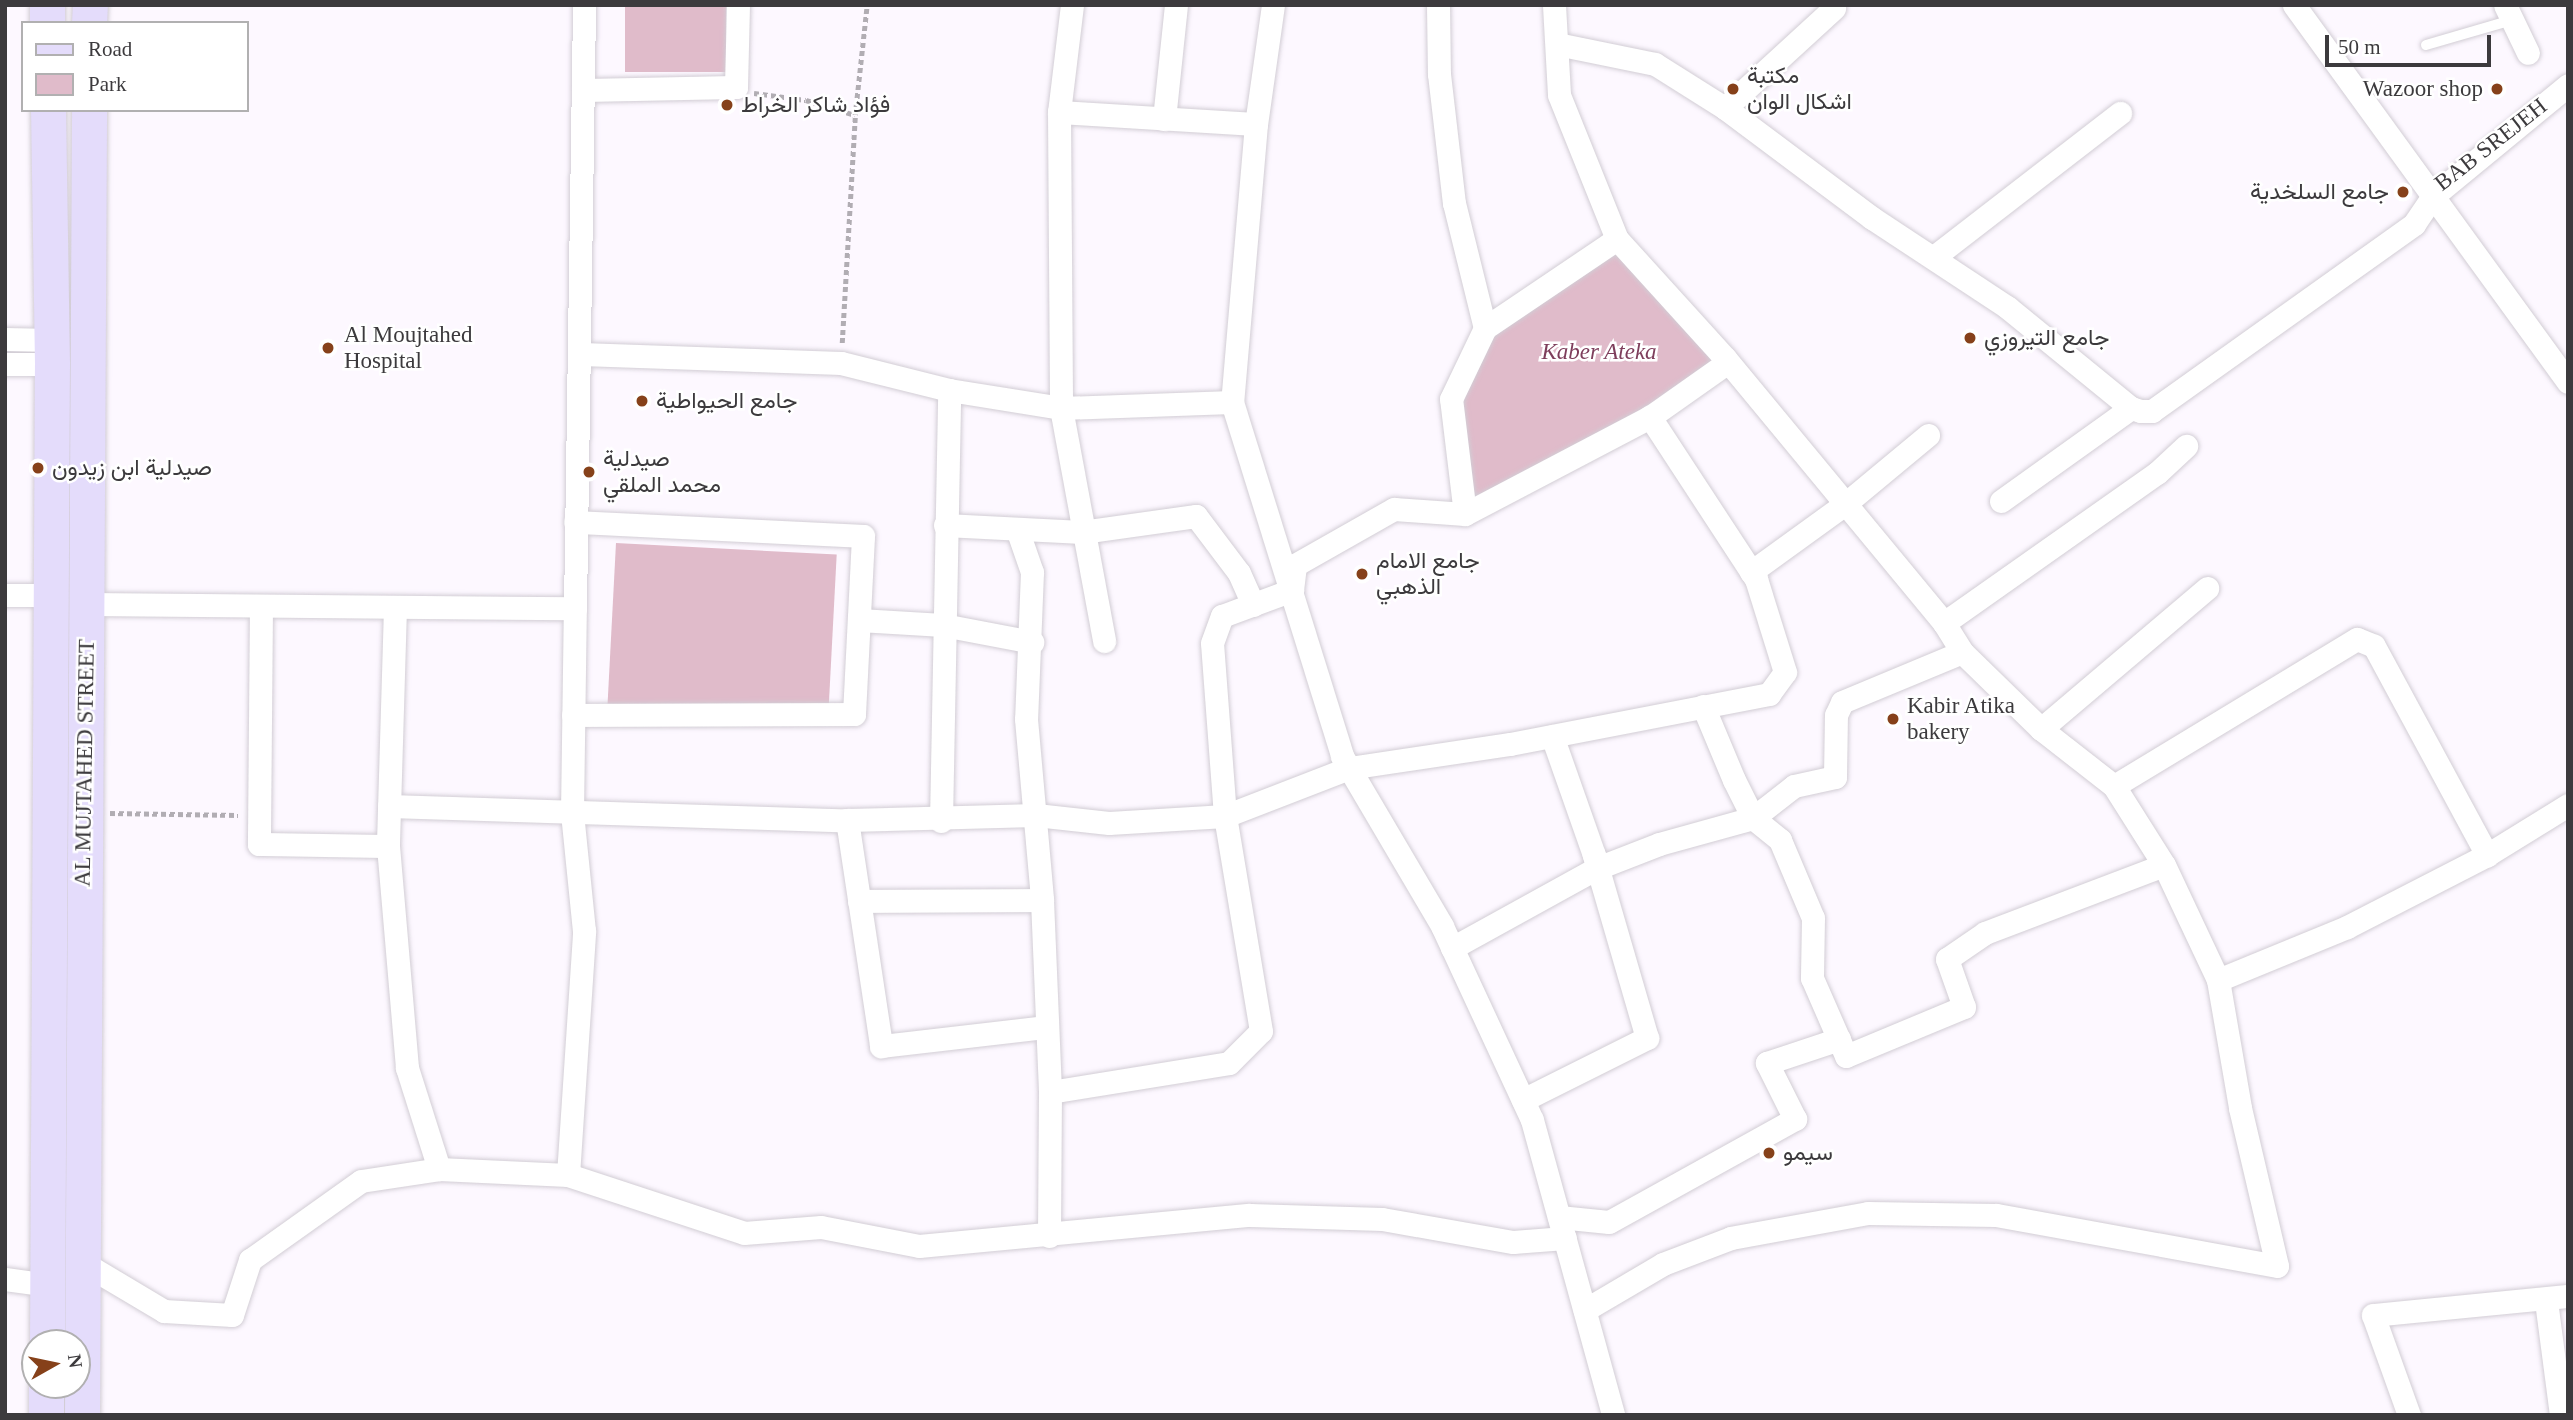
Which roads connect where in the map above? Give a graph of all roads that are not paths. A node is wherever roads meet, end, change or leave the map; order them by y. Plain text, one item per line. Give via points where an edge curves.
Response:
1 (584, 5) edge
2 (738, 5) edge
3 (1072, 5) edge
4 (1176, 5) edge
5 (1273, 5) edge
6 (1438, 5) edge
7 (1553, 5) edge
8 (2294, 5) edge
9 (1834, 8) dead end
10 (2508, 13) edge
11 (1557, 44) junction
12 (2426, 45) dead end
13 (2528, 53) dead end
14 (2568, 85) edge
15 (583, 90) junction
16 (1725, 108) junction
17 (48, 112) edge
18 (89, 112) edge
19 (1059, 112) junction
20 (2120, 113) dead end
21 (1164, 118) junction
22 (1256, 124) junction
23 (2433, 196) junction
24 (1617, 239) junction
25 (1935, 256) junction
26 (1485, 328) junction
27 (5, 339) edge
28 (52, 352) junction
29 (581, 354) junction
30 (1728, 362) junction
31 (5, 364) edge
32 (2568, 382) edge
33 (949, 390) junction
34 (1232, 402) junction
35 (1061, 408) junction
36 (2131, 408) junction
37 (1650, 417) junction
38 (1928, 435) dead end
39 (2186, 446) dead end
40 (2001, 501) dead end
41 (1845, 504) junction
42 (1465, 514) junction
43 (575, 522) junction
44 (945, 526) junction
45 (1017, 529) junction
46 (1082, 532) junction
47 (1751, 572) junction
48 (2207, 588) dead end
49 (1292, 590) junction
50 (5, 595) edge
51 (50, 595) junction
52 (87, 604) junction
53 (1253, 605) junction
54 (261, 606) junction
55 (395, 607) junction
56 (575, 608) junction
57 (859, 620) junction
58 (1944, 623) junction
59 (943, 625) junction
60 (1104, 641) dead end
61 (1032, 642) junction
62 (1962, 652) junction
63 (1703, 706) junction
64 (573, 715) junction
65 (2040, 729) junction
66 (1552, 736) junction
67 (1349, 768) junction
68 (2114, 786) junction
69 (2568, 805) edge
70 (389, 806) junction
71 (572, 813) junction
72 (1037, 815) junction
73 (1225, 816) junction
74 (1753, 818) junction
75 (846, 820) junction
76 (941, 821) junction
77 (388, 846) junction
78 (2487, 855) junction
79 (2164, 865) junction
80 (1595, 869) junction
81 (1042, 900) junction
82 (859, 901) junction
83 (1452, 948) junction
84 (2218, 980) junction
85 (1046, 1027) junction
86 (1839, 1039) junction
87 (1050, 1092) junction
88 (1523, 1100) junction
89 (439, 1169) junction
90 (568, 1175) junction
91 (1562, 1228) junction
92 (1049, 1236) junction
93 (80, 1261) junction
94 (5, 1279) edge
95 (48, 1285) junction
96 (2557, 1298) edge
97 (1586, 1310) junction
98 (47, 1329) edge
99 (82, 1415) edge
100 (1613, 1415) edge
101 (2409, 1415) edge
102 (2561, 1415) edge

1 - 15 street
2 - 15 street via 736,87
3 - 19 street
4 - 21 street
5 - 22 street
6 - 26 street via 1439,74 1454,203
7 - 11 street
8 - 23 street, BAB SREJEH
9 - 16 street
10 - 12 lane
10 - 13 street
11 - 16 street via 1654,64
11 - 24 street via 1559,95
14 - 23 street, BAB SREJEH
15 - 29 street
16 - 25 street via 1872,218
17 - 28 main road, AL MUJTAHED STREET
18 - 52 main road, AL MUJTAHED STREET
19 - 21 street
19 - 35 street
20 - 25 street
21 - 22 street
22 - 34 street
23 - 32 street
23 - 36 street via 2414,224 2152,411
24 - 26 street
24 - 30 street
25 - 36 street via 2007,307
26 - 42 street via 1451,399
27 - 28 street
28 - 31 street
28 - 51 main road, AL MUJTAHED STREET
29 - 33 street via 841,363
29 - 43 street
30 - 37 street
30 - 41 street
33 - 35 street
33 - 44 street
34 - 35 street
34 - 49 street
35 - 46 street
36 - 40 street
37 - 42 street
37 - 47 street
38 - 41 street
39 - 58 street via 2157,473
41 - 47 street
41 - 58 street
42 - 49 street via 1394,509 1295,565
43 - 56 street
43 - 57 street via 863,536
44 - 45 street
44 - 59 street
45 - 46 street
45 - 61 street via 1032,572
46 - 53 street via 1196,516 1239,573
46 - 60 street
47 - 63 street via 1785,672 1769,694
48 - 65 street
49 - 53 street
49 - 67 street
50 - 51 street
51 - 95 main road, AL MUJTAHED STREET
52 - 54 street
52 - 93 main road, AL MUJTAHED STREET
53 - 73 street via 1222,616 1212,643
54 - 55 street
54 - 77 street via 259,844
55 - 56 street
55 - 70 street
56 - 64 street
57 - 59 street
57 - 64 street via 854,714
58 - 62 street
59 - 61 street
59 - 76 street
61 - 72 street via 1027,719
62 - 65 street
62 - 74 street via 1842,702 1836,715 1835,777 1794,786
63 - 66 street
63 - 74 street
64 - 71 street
65 - 68 street
66 - 67 street
66 - 80 street
67 - 73 street
67 - 83 street
68 - 78 street via 2357,639 2374,646
68 - 79 street
69 - 78 street
70 - 71 street
70 - 77 street
71 - 75 street
71 - 90 street via 584,931
72 - 73 street via 1109,823
72 - 76 street
72 - 81 street
73 - 87 street via 1261,1031 1229,1063
74 - 80 street via 1659,844
74 - 86 street via 1780,840 1814,918 1812,978
75 - 76 street
75 - 82 street
77 - 89 street via 407,1068
78 - 84 street via 2347,927
79 - 84 street
79 - 86 street via 1985,933 1947,959 1964,1007 1846,1056
80 - 83 street
80 - 88 street via 1647,1038
81 - 82 street
81 - 85 street
82 - 85 street via 881,1046
83 - 88 street
84 - 97 street via 2240,1108 2277,1266 1996,1215 1868,1213 1731,1238 1663,1264
85 - 87 street
86 - 91 street via 1767,1063 1795,1119 1609,1222
87 - 92 street
88 - 91 street
89 - 90 street
89 - 93 street via 361,1181 250,1260 232,1315 164,1311
90 - 92 street via 744,1233 821,1227 919,1246
91 - 92 street via 1513,1242 1382,1219 1250,1214
91 - 97 street
93 - 99 main road, AL MUJTAHED STREET
94 - 95 street
95 - 98 main road, AL MUJTAHED STREET
96 - 101 street via 2373,1315
96 - 102 street
97 - 100 street

